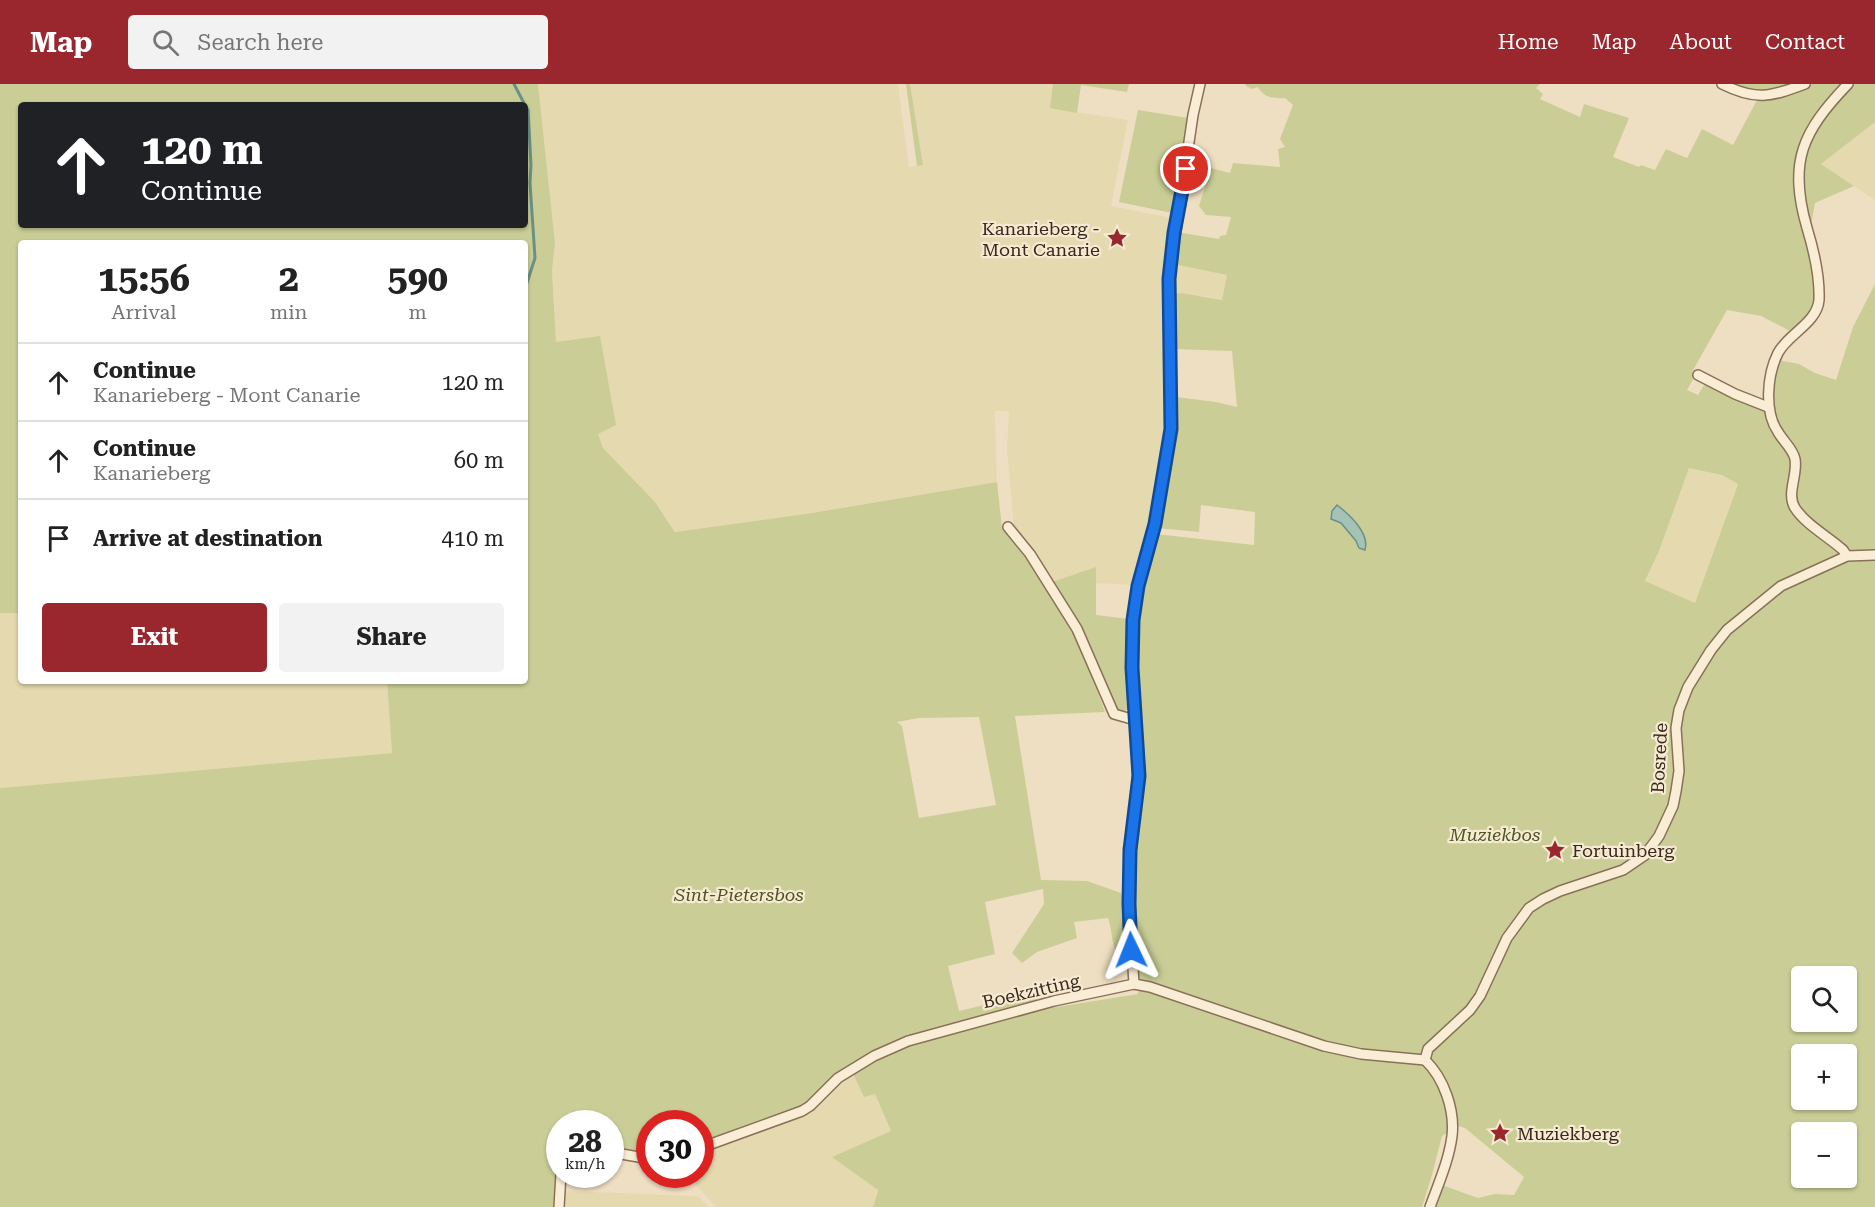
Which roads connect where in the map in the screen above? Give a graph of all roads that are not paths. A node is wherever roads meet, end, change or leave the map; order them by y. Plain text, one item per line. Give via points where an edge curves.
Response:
1 (1200, 84) edge
2 (1722, 84) edge
3 (1805, 84) edge
4 (1848, 84) edge
5 (1698, 375) dead end
6 (1768, 407) junction
7 (1008, 527) dead end
8 (1875, 555) edge
9 (1847, 556) junction
10 (1134, 720) junction
11 (1134, 984) junction
12 (1425, 1060) junction
13 (714, 1143) edge
14 (560, 1188) edge
15 (559, 1207) edge
16 (1430, 1207) edge

1 - 10 street via 1170,270 1171,429 1133,620
2 - 3 street via 1753,96
4 - 6 street via 1817,120 1804,143 1799,163 1819,301 1814,315 1778,355
5 - 6 street
6 - 9 street via 1777,431 1795,456 1794,506
7 - 10 street via 1030,554 1077,629 1113,714
8 - 9 street, Bosrede
9 - 12 street, Bosrede via 1773,592 1722,636 1688,687 1679,710 1676,791 1667,823 1652,848 1623,870 1560,891 1529,908 1507,938 1480,996 1428,1049
10 - 11 street via 1139,761 1129,873
11 - 12 street, Boekzitting via 1335,1048
11 - 13 street, Boekzitting via 908,1041 838,1078 802,1111
12 - 16 street via 1447,1097 1452,1136
14 - 15 street

